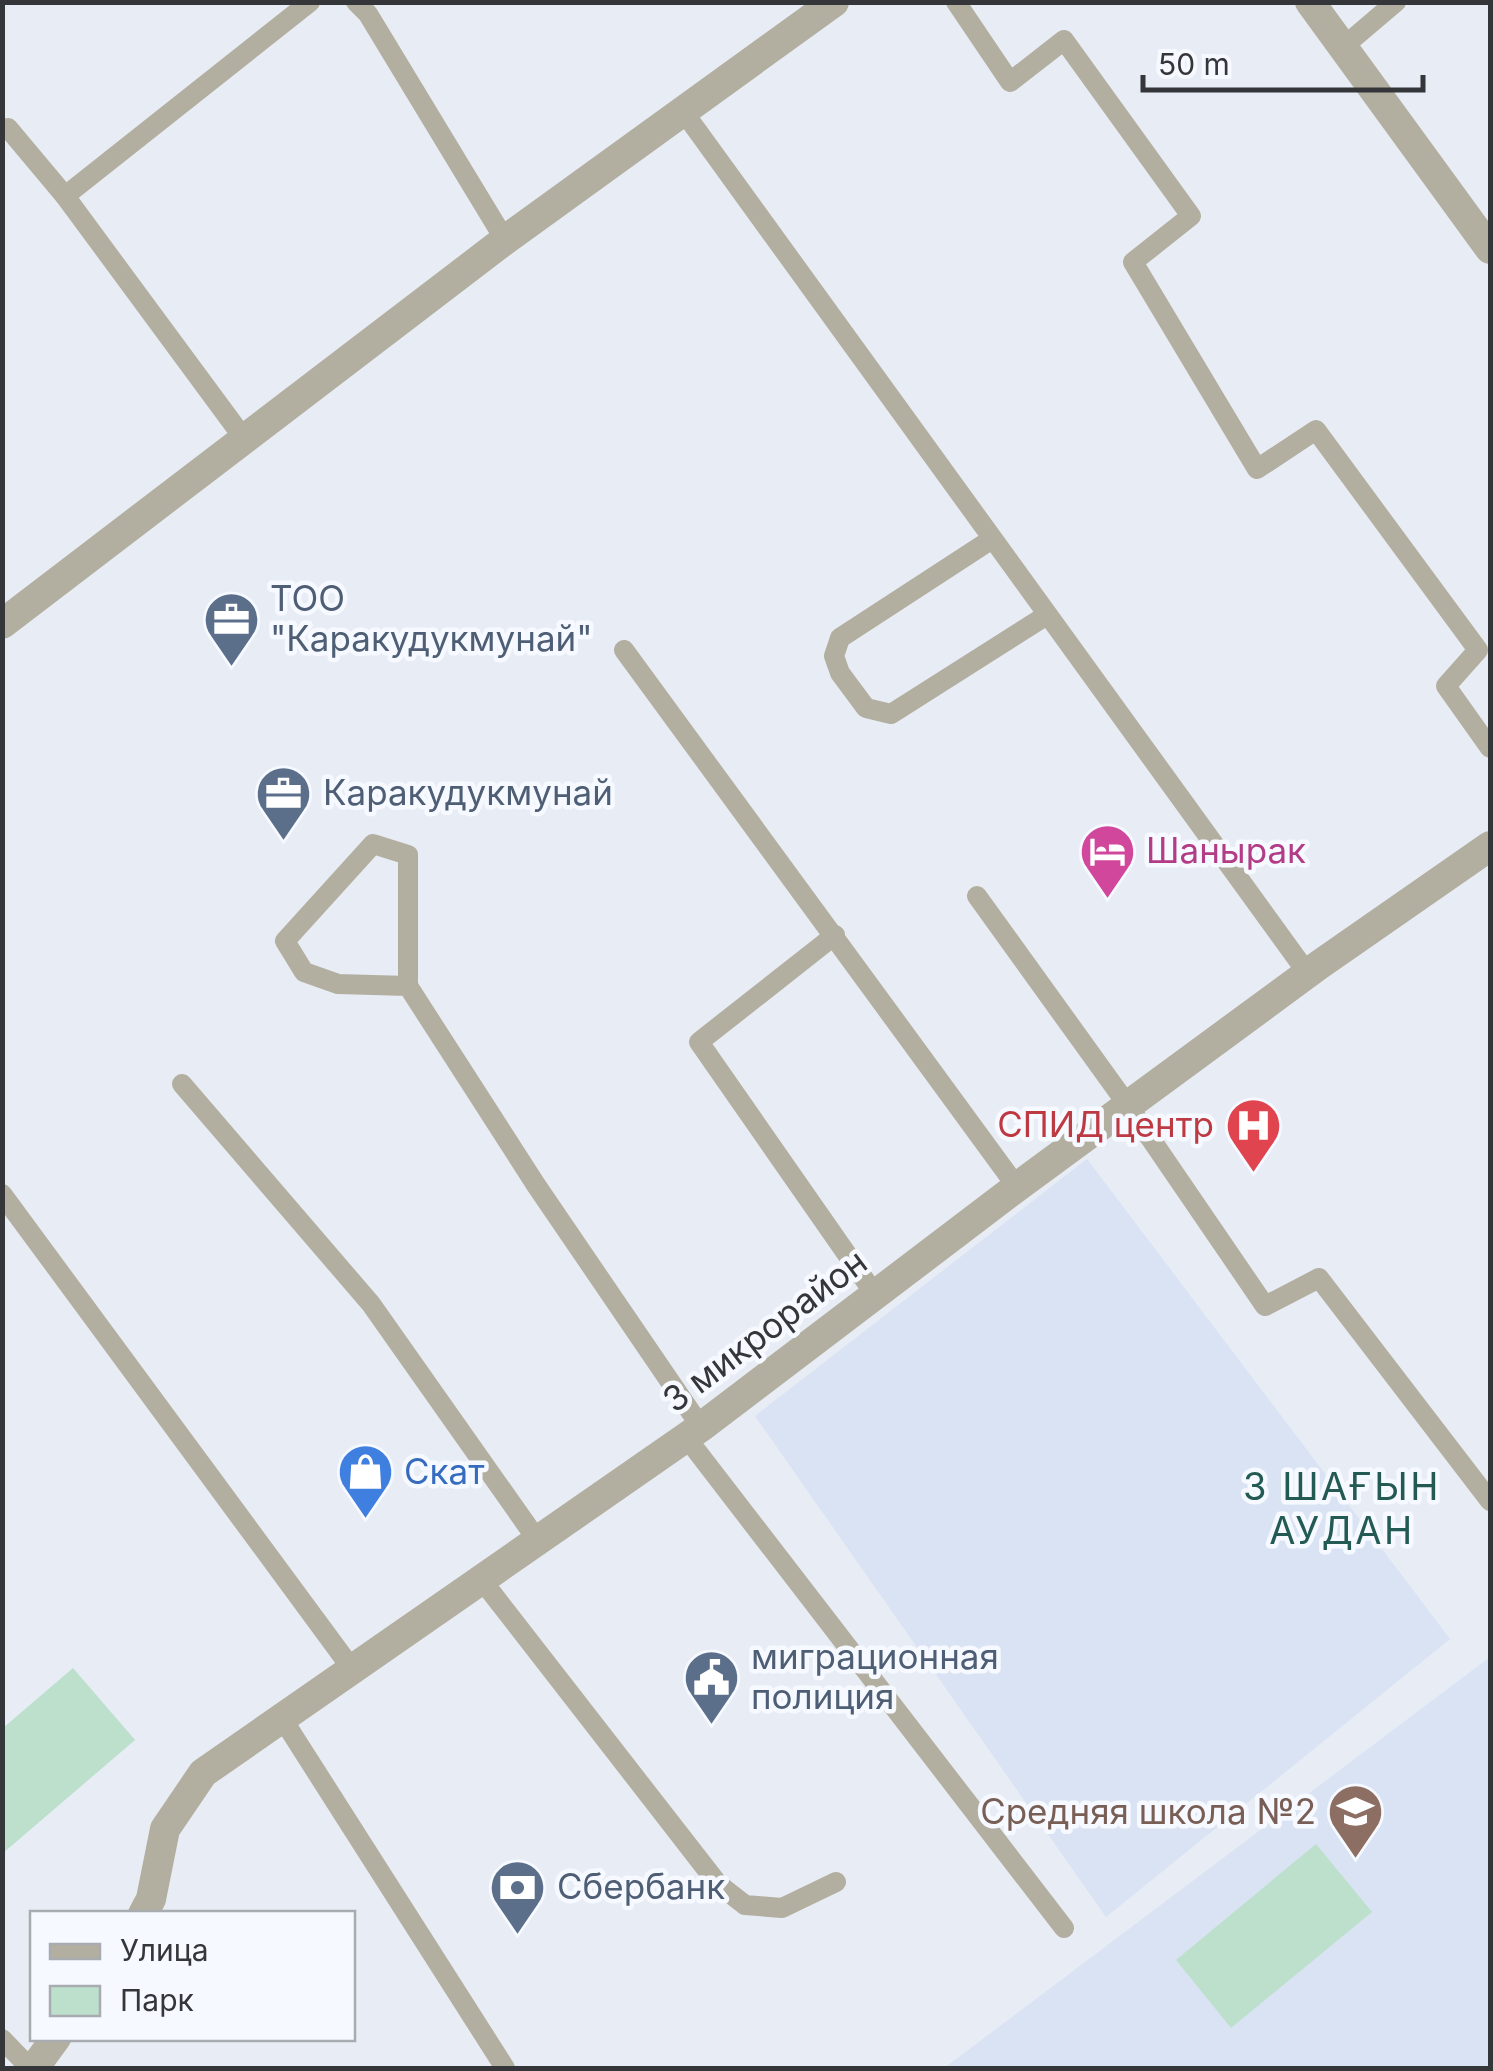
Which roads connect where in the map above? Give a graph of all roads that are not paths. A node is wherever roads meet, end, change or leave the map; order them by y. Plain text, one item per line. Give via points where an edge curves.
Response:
1 (310, 2) edge
2 (356, 2) edge
3 (834, 2) edge
4 (956, 2) edge
5 (1310, 2) edge
6 (1396, 2) edge
7 (1343, 47) junction
8 (683, 112) junction
9 (8, 128) dead end
10 (65, 196) junction
11 (505, 240) junction
12 (1490, 249) edge
13 (245, 440) junction
14 (992, 538) junction
15 (1047, 614) junction
16 (2, 624) edge
17 (624, 650) dead end
18 (1490, 748) edge
19 (1490, 846) edge
20 (977, 896) dead end
21 (835, 935) junction
22 (1308, 974) junction
23 (408, 986) junction
24 (182, 1084) dead end
25 (1130, 1107) junction
26 (1017, 1187) junction
27 (2, 1194) edge
28 (876, 1296) junction
29 (694, 1432) junction
30 (1490, 1501) edge
31 (538, 1540) junction
32 (481, 1580) junction
33 (352, 1670) junction
34 (282, 1718) junction
35 (836, 1882) dead end
36 (144, 1911) edge
37 (1064, 1928) dead end
38 (2, 2039) edge
39 (54, 2041) edge
40 (32, 2068) edge
41 (506, 2068) edge

1 - 10 lane
2 - 11 lane
3 - 8 street
4 - 18 lane via 1010,82 1064,40 1190,216 1133,262 1257,469 1316,430 1374,508 1478,650 1446,686
5 - 7 street
6 - 7 lane
7 - 12 street
8 - 11 street
8 - 14 lane
9 - 10 lane
10 - 13 lane
11 - 13 street
13 - 16 street
14 - 15 lane
14 - 15 lane via 840,638 834,656 840,673 866,708 892,714
15 - 22 lane
17 - 21 lane
19 - 22 street, 3 микрорайон
20 - 25 lane
21 - 26 lane
21 - 28 lane via 699,1042
22 - 25 street, 3 микрорайон
23 - 23 lane via 408,855 373,844 285,941 304,972 338,984
23 - 29 lane
24 - 31 lane via 370,1304
25 - 26 street, 3 микрорайон
25 - 30 lane via 1265,1306 1320,1278
26 - 28 street, 3 микрорайон
27 - 33 lane
28 - 29 street, 3 микрорайон
29 - 31 street, 3 микрорайон
29 - 37 lane
31 - 32 street, 3 микрорайон
32 - 33 street, 3 микрорайон
32 - 35 lane via 718,1884 744,1906 782,1908
33 - 34 street, 3 микрорайон
34 - 36 street, 3 микрорайон via 203,1774 165,1829
34 - 41 lane
38 - 40 lane
39 - 40 street

